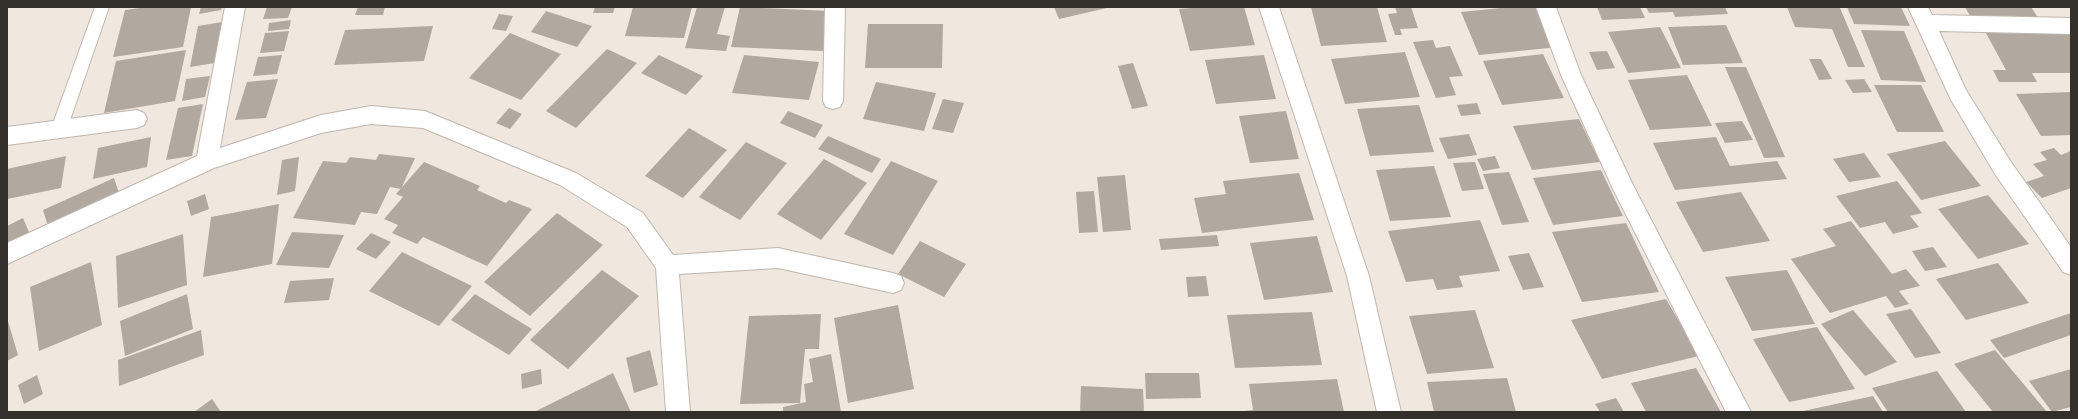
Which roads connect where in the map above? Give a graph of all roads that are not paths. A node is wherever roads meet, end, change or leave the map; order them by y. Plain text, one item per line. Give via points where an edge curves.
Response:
1 (102, 7) edge
2 (235, 7) edge
3 (836, 7) edge
4 (1269, 7) edge
5 (1546, 7) edge
6 (1922, 15) edge
7 (2071, 26) edge
8 (833, 101) dead end
9 (137, 119) dead end
10 (59, 129) junction
11 (7, 136) edge
12 (207, 161) junction
13 (7, 254) edge
14 (2069, 258) edge
15 (667, 265) junction
16 (893, 283) dead end
17 (678, 412) edge
18 (1389, 412) edge
19 (1739, 412) edge

1 - 10 lane
2 - 12 street
3 - 8 street
4 - 18 street via 1358,276
5 - 19 street via 1571,75 1624,189
6 - 7 street
6 - 14 street via 1958,94 2003,168
9 - 10 street
10 - 11 street
12 - 13 street
12 - 15 street via 321,124 371,116 425,120 568,179 635,220
15 - 16 street via 778,258
15 - 17 street

